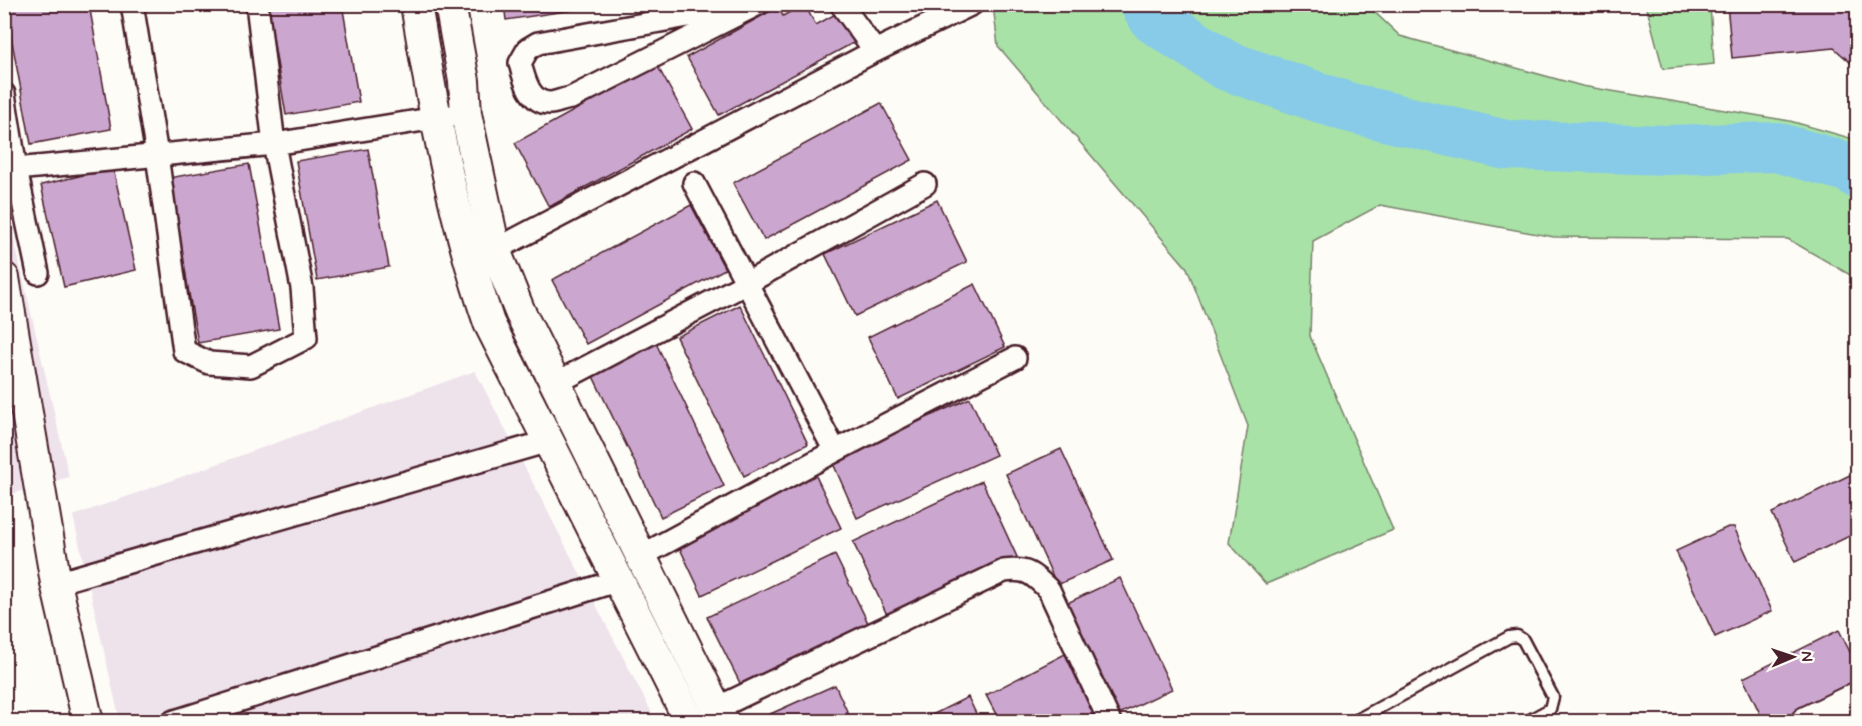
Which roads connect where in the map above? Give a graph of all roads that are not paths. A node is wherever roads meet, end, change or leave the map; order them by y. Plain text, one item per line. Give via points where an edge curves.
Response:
1 (132, 4) edge
2 (257, 4) edge
3 (417, 4) edge
4 (450, 4) edge
5 (757, 4) edge
6 (841, 4) edge
7 (972, 4) edge
8 (875, 51) junction
9 (4, 94) edge
10 (466, 114) junction
11 (434, 117) junction
12 (274, 144) junction
13 (157, 155) junction
14 (16, 169) junction
15 (694, 183) dead end
16 (925, 184) dead end
17 (500, 263) junction
18 (38, 273) dead end
19 (4, 278) edge
20 (747, 283) junction
21 (476, 285) junction
22 (1015, 358) dead end
23 (556, 383) junction
24 (549, 441) junction
25 (836, 452) junction
26 (641, 556) junction
27 (619, 580) junction
28 (56, 583) junction
29 (1857, 697) edge
30 (720, 715) edge
31 (1823, 718) edge
32 (88, 722) edge
33 (172, 722) edge
34 (690, 722) edge
35 (1110, 722) edge
36 (1353, 722) edge
37 (1526, 722) edge

1 - 13 street
2 - 12 street
3 - 11 street
4 - 10 street
5 - 5 street via 538,43 528,49 520,63 525,84 538,100 549,103 570,98
6 - 8 street
7 - 8 street
8 - 17 street
9 - 14 street
10 - 11 street
10 - 17 street
11 - 12 street
11 - 21 street
12 - 13 street
12 - 13 street via 302,288 306,338 251,366 209,363 184,351
13 - 14 street
14 - 18 street
15 - 20 street
16 - 20 street
17 - 21 street
17 - 23 street
19 - 28 street
20 - 23 street
20 - 25 street
21 - 24 street via 489,323
22 - 25 street
23 - 26 street
24 - 27 street
24 - 28 street
25 - 26 street
26 - 30 street
27 - 33 street
27 - 34 street
28 - 32 street
29 - 31 street
30 - 35 street via 1004,571 1014,570 1032,573 1049,590
36 - 37 lane via 1516,636 1523,640 1553,697 1550,709

